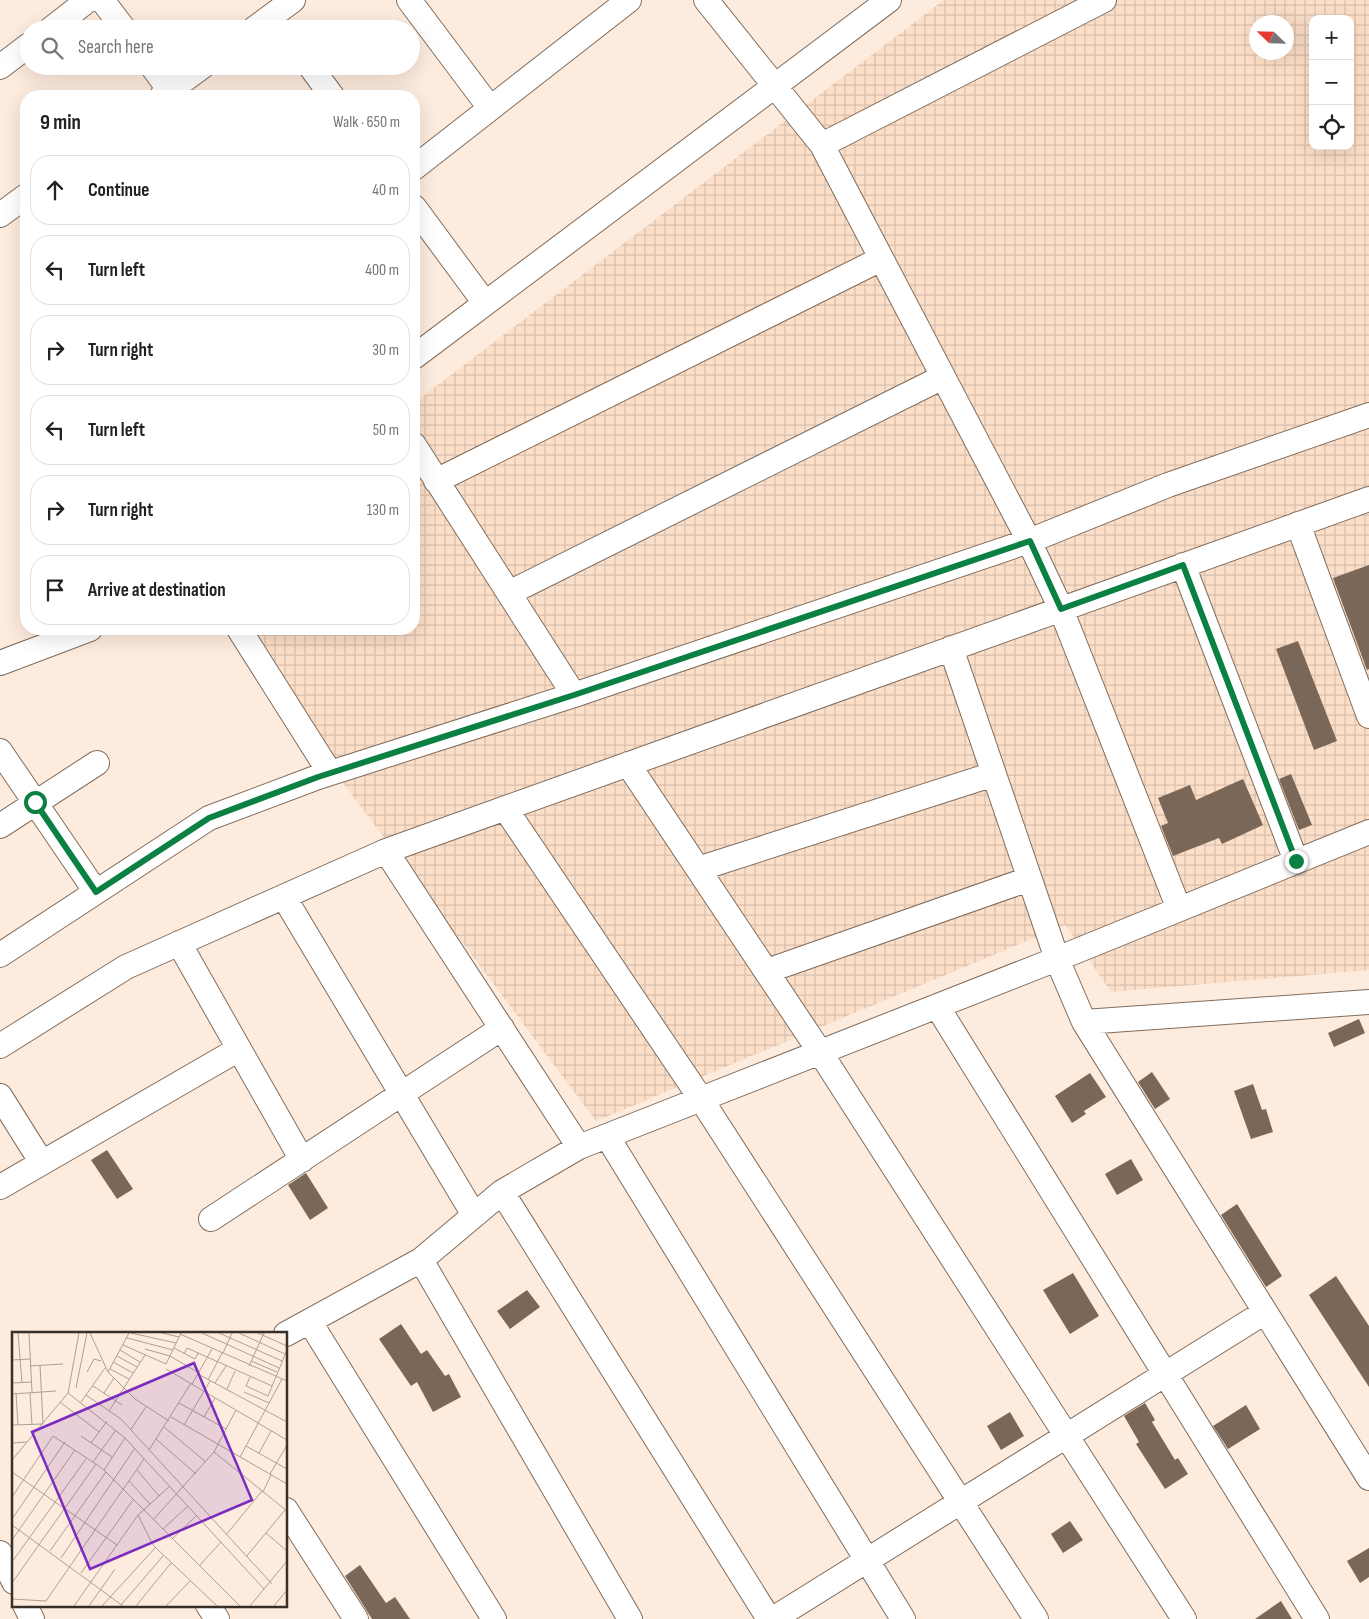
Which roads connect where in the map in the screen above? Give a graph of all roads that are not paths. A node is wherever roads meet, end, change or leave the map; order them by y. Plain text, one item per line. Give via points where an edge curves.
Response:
1 (294, 0) edge
2 (409, 0) edge
3 (629, 0) edge
4 (706, 0) edge
5 (889, 0) edge
6 (1104, 0) edge
7 (101, 1) edge
8 (267, 18) edge
9 (67, 20) edge
10 (117, 20) edge
11 (20, 53) edge
12 (0, 68) edge
13 (156, 75) edge
14 (191, 75) edge
15 (317, 75) edge
16 (776, 86) junction
17 (164, 90) edge
18 (171, 90) edge
19 (328, 90) edge
20 (490, 108) junction
21 (822, 145) junction
22 (420, 163) edge
23 (20, 200) edge
24 (0, 215) edge
25 (420, 215) edge
26 (881, 259) junction
27 (485, 303) junction
28 (420, 352) edge
29 (943, 377) junction
30 (1369, 415) edge
31 (420, 455) edge
32 (436, 481) junction
33 (1369, 499) edge
34 (1298, 524) junction
35 (1030, 541) junction
36 (1183, 565) junction
37 (509, 593) junction
38 (1061, 609) junction
39 (74, 635) edge
40 (243, 635) edge
41 (951, 648) junction
42 (0, 663) edge
43 (574, 695) junction
44 (1369, 716) edge
45 (0, 751) edge
46 (97, 764) dead end
47 (628, 764) junction
48 (330, 773) junction
49 (994, 774) junction
50 (35, 802) junction
51 (505, 808) junction
52 (0, 826) edge
53 (1369, 832) edge
54 (386, 851) junction
55 (1296, 861) junction
56 (698, 870) junction
57 (1030, 879) junction
58 (96, 892) junction
59 (284, 897) junction
60 (1180, 909) junction
61 (179, 943) junction
62 (0, 955) edge
63 (1056, 959) junction
64 (766, 971) junction
65 (1369, 1002) edge
66 (937, 1006) junction
67 (1084, 1022) junction
68 (502, 1028) junction
69 (0, 1046) edge
70 (239, 1049) junction
71 (820, 1052) junction
72 (402, 1095) junction
73 (0, 1096) edge
74 (701, 1098) junction
75 (607, 1136) junction
76 (579, 1147) junction
77 (302, 1160) junction
78 (42, 1163) junction
79 (0, 1187) edge
80 (502, 1192) junction
81 (474, 1215) junction
82 (211, 1219) dead end
83 (421, 1260) junction
84 (1265, 1312) junction
85 (310, 1322) junction
86 (288, 1333) edge
87 (1165, 1374) junction
88 (1066, 1436) junction
89 (1369, 1478) edge
90 (960, 1502) junction
91 (288, 1513) edge
92 (0, 1553) edge
93 (867, 1560) junction
94 (12, 1578) edge
95 (26, 1606) edge
96 (209, 1606) edge
97 (32, 1619) edge
98 (217, 1619) edge
99 (356, 1619) edge
100 (494, 1619) edge
101 (630, 1619) edge
102 (768, 1619) edge
103 (773, 1619) edge
104 (903, 1619) edge
105 (1036, 1619) edge
106 (1184, 1619) edge
107 (1317, 1619) edge

1 - 8 street
2 - 20 street
3 - 20 street
4 - 16 street
5 - 16 street
6 - 21 street
7 - 9 street
7 - 10 street
11 - 12 street
13 - 17 street
14 - 18 street
15 - 19 street
16 - 21 street
16 - 27 street
20 - 22 street
21 - 26 street
23 - 24 street
25 - 27 street
26 - 29 street
26 - 32 street
27 - 28 street
29 - 35 street
29 - 37 street
30 - 35 street via 1168,485
31 - 32 street
32 - 37 street
33 - 34 street
34 - 36 street
34 - 44 street
35 - 38 street
35 - 43 street
36 - 38 street
36 - 55 street
37 - 43 street
38 - 41 street
38 - 60 street
39 - 42 street
40 - 48 street
41 - 47 street
41 - 49 street
43 - 48 street
45 - 50 street
46 - 50 street
47 - 51 street
47 - 56 street
48 - 58 street via 209,818
49 - 56 street
49 - 57 street
50 - 52 street
50 - 58 street
51 - 54 street
51 - 74 street
53 - 55 street
54 - 59 street
54 - 68 street
55 - 60 street
56 - 64 street
57 - 63 street
57 - 64 street
58 - 62 street
59 - 61 street
59 - 72 street
60 - 63 street
61 - 69 street via 126,967
61 - 70 street
63 - 66 street
63 - 67 street
64 - 71 street
65 - 67 street
66 - 71 street
66 - 87 street
67 - 84 street
68 - 72 street
68 - 76 street
70 - 77 street
70 - 78 street
71 - 74 street
71 - 88 street
72 - 77 street
72 - 81 street
73 - 78 street
74 - 75 street
74 - 90 street
75 - 76 street
75 - 93 street
76 - 80 street
77 - 82 street
78 - 79 street
80 - 81 street
80 - 102 street
81 - 83 street
83 - 85 street
83 - 101 street
84 - 87 street
84 - 89 street
85 - 86 street
85 - 100 street
87 - 88 street
87 - 107 street
88 - 90 street
88 - 106 street
90 - 93 street
90 - 105 street
91 - 99 street
92 - 94 street
93 - 103 street
93 - 104 street
95 - 97 street
96 - 98 street

